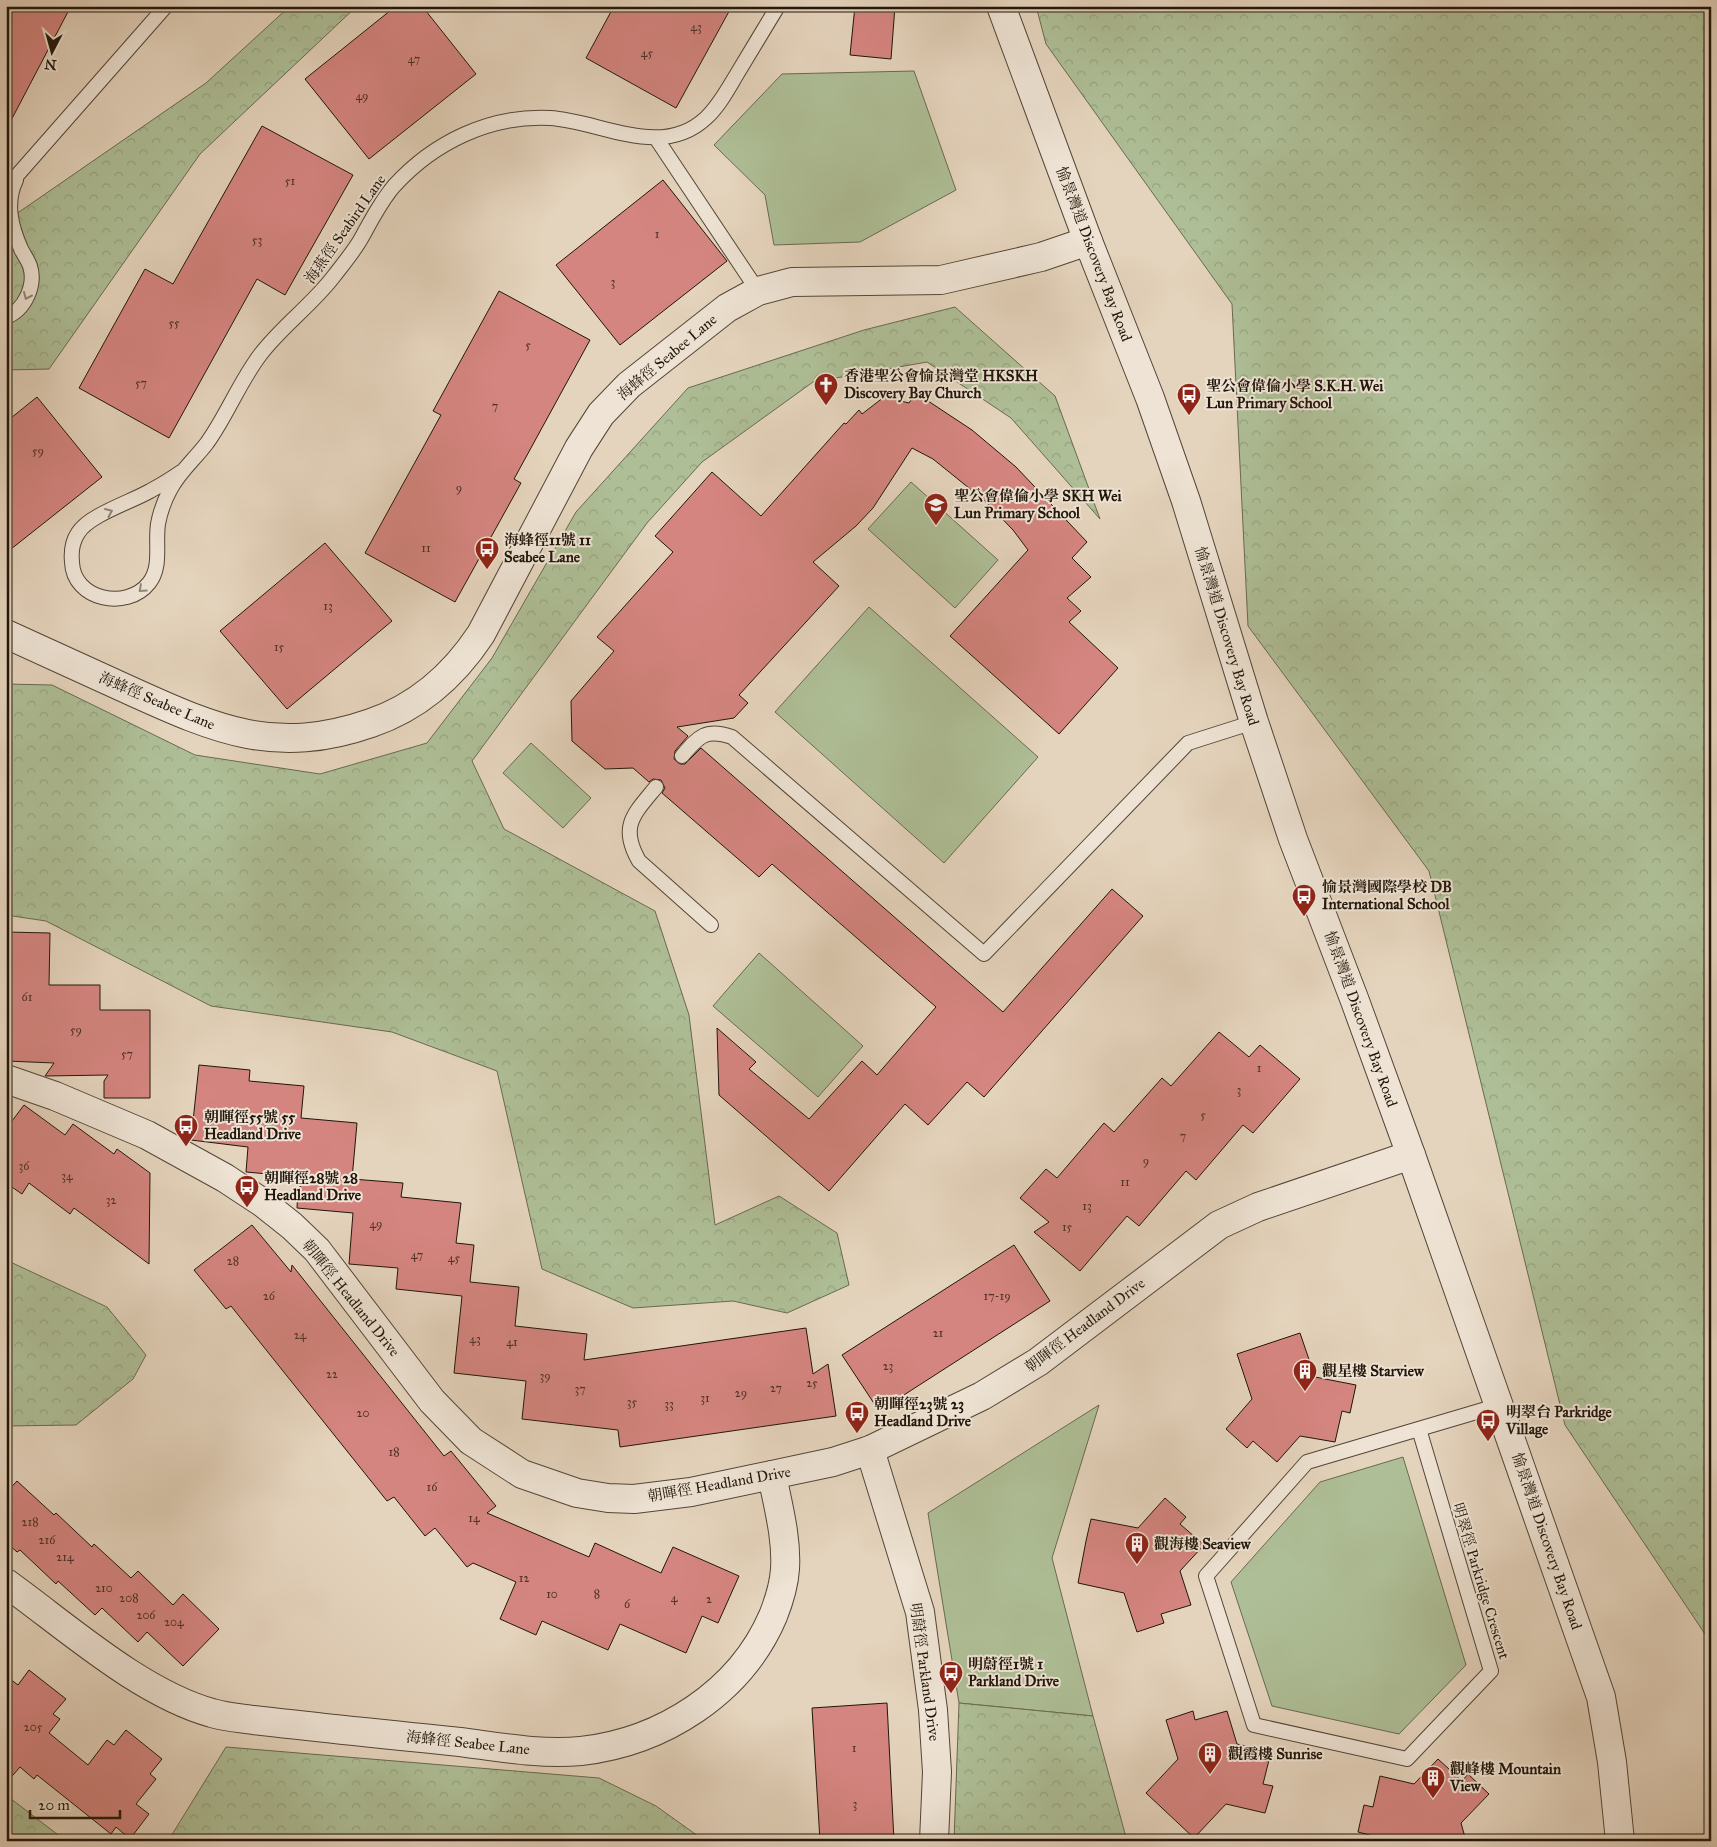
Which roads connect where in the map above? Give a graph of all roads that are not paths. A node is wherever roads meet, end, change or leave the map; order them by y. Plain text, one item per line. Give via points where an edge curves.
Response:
1 (166, 6) edge
2 (778, 6) edge
3 (1001, 6) edge
4 (656, 138) junction
5 (20, 172) junction
6 (6, 188) edge
7 (1088, 241) junction
8 (758, 291) junction
9 (6, 317) edge
10 (181, 472) junction
11 (6, 634) edge
12 (1254, 722) junction
13 (682, 756) dead end
14 (656, 787) dead end
15 (711, 925) dead end
16 (6, 1078) edge
17 (1411, 1155) junction
18 (1500, 1405) junction
19 (1418, 1429) junction
20 (870, 1450) junction
21 (772, 1475) junction
22 (6, 1583) edge
23 (934, 1841) edge
24 (1620, 1841) edge

1 - 5 lane
2 - 4 lane, 海燕徑 Seabird Lane via 723,97 706,119 682,133
3 - 7 street, 愉景灣道 Discovery Bay Road
4 - 8 lane
4 - 10 lane, 海燕徑 Seabird Lane via 552,118 522,119 464,134 438,148 393,187 332,279 262,352 207,442
5 - 6 lane
5 -> 9 lane via 10,193 10,212 14,232 30,267 31,286 24,304
7 - 8 street, 海蜂徑 Seabee Lane via 1040,257 941,280 792,282
7 - 12 street, 愉景灣道 Discovery Bay Road via 1150,398 1186,501
8 - 11 street, 海蜂徑 Seabee Lane via 727,308 629,385 601,414 579,448 467,656 430,692 382,719 311,738 274,738 227,730 188,717
10 -> 10 lane, 海燕徑 Seabird Lane via 162,506 157,564 150,582 135,595 117,600 97,597 82,586 72,569 71,549 78,532 93,519 153,490
12 - 13 lane via 1188,744 984,954 732,737 718,732 706,734
12 - 17 street, 愉景灣道 Discovery Bay Road via 1293,839
14 - 15 lane via 632,817 630,828 634,852 639,861
16 - 21 street, 朝暉徑 Headland Drive via 147,1135 263,1203 317,1250 450,1422 471,1441 522,1474 577,1493 634,1499 691,1492
17 - 18 street, 愉景灣道 Discovery Bay Road
17 - 20 street, 朝暉徑 Headland Drive via 1258,1207 1219,1225 1031,1366 975,1400
18 - 19 lane, 明翠徑 Parkridge Crescent
18 - 24 street, 愉景灣道 Discovery Bay Road via 1601,1697
19 - 19 lane, 明翠徑 Parkridge Crescent via 1491,1671 1407,1760 1254,1725 1206,1576 1307,1462
20 - 21 street, 朝暉徑 Headland Drive
20 - 23 street, 明蔚徑 Parkland Drive via 920,1612 933,1710 937,1772
21 - 22 street, 海蜂徑 Seabee Lane via 784,1542 785,1570 782,1590 766,1632 738,1672 692,1712 648,1734 602,1748 528,1750 253,1720 210,1712 141,1679

